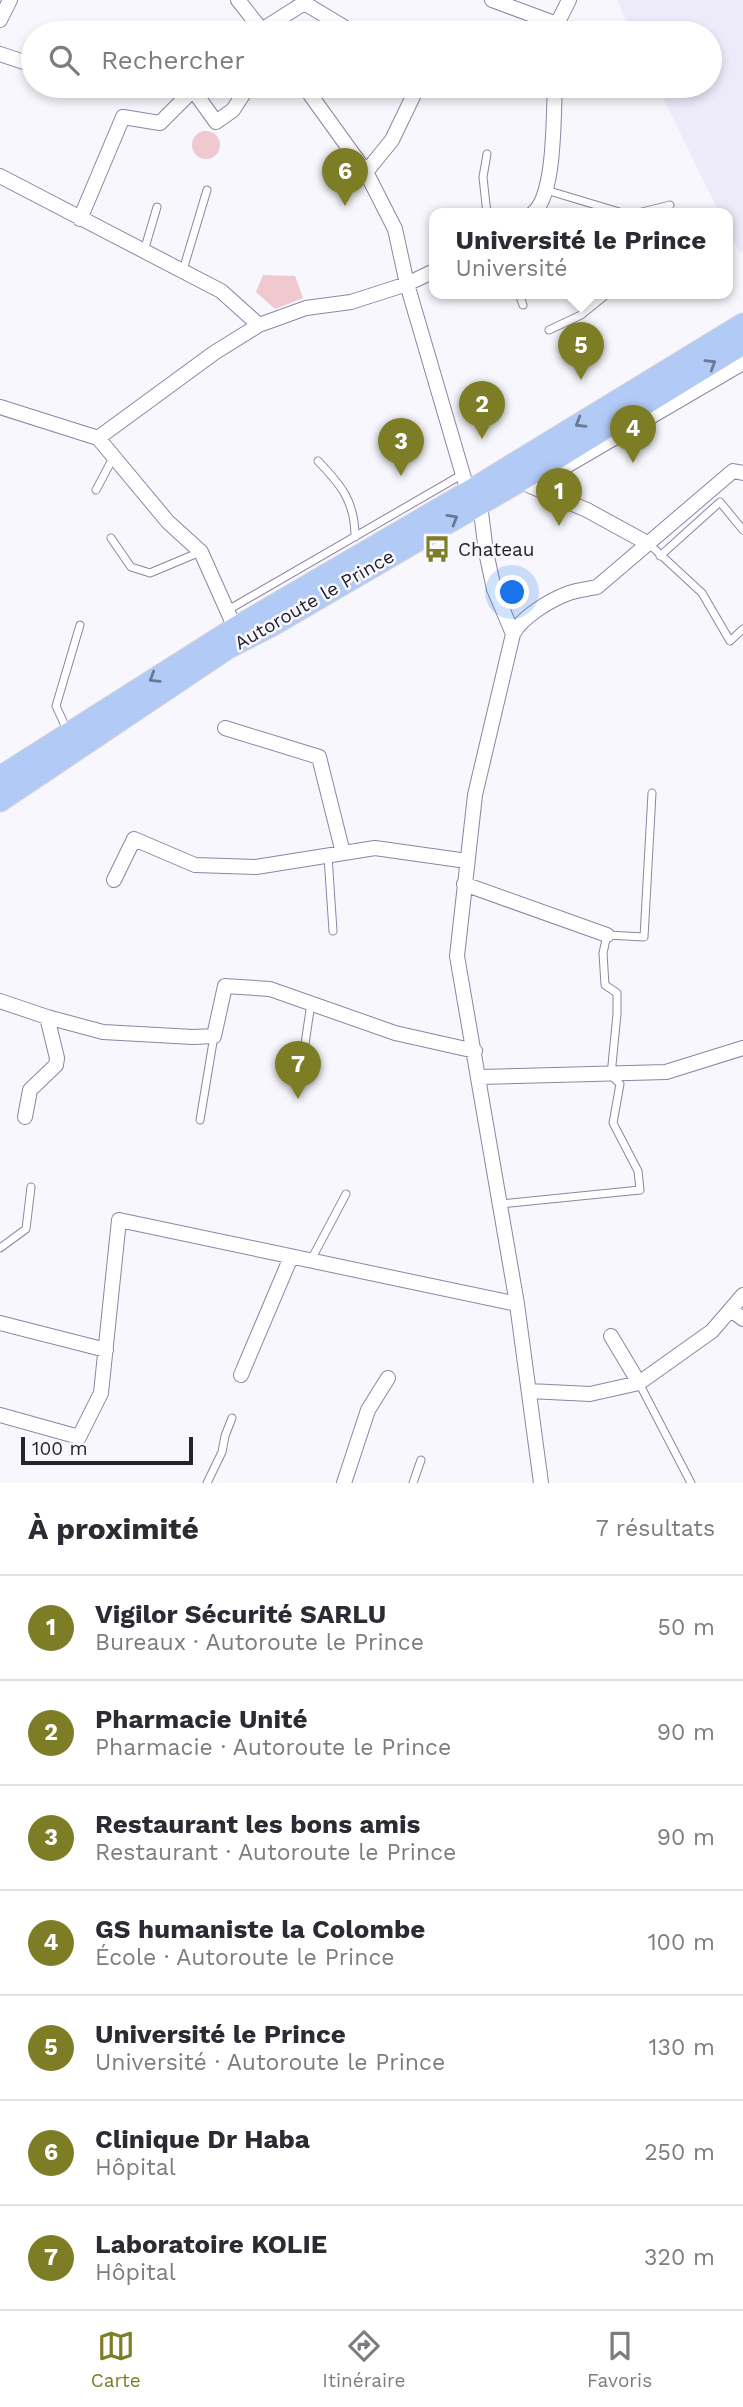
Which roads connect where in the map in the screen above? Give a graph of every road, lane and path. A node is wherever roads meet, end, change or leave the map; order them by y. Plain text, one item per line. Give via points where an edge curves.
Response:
1 (10, 0) edge
2 (238, 0) edge
3 (492, 0) edge
4 (569, 0) edge
5 (0, 20) edge
6 (253, 21) edge
7 (277, 21) edge
8 (334, 21) edge
9 (541, 21) edge
10 (560, 21) edge
11 (0, 54) edge
12 (21, 61) edge
13 (185, 98) edge
14 (201, 98) edge
15 (241, 98) edge
16 (313, 98) edge
17 (412, 98) edge
18 (554, 98) edge
19 (487, 153) dead end
20 (366, 173) junction
21 (0, 176) edge
22 (207, 190) dead end
23 (546, 190) junction
24 (670, 205) dead end
25 (157, 207) dead end
26 (486, 208) edge
27 (539, 208) edge
28 (606, 208) edge
29 (658, 208) edge
30 (80, 219) junction
31 (144, 251) junction
32 (183, 270) junction
33 (429, 273) edge
34 (407, 284) junction
35 (521, 299) edge
36 (601, 299) edge
37 (523, 305) dead end
38 (743, 324) edge
39 (259, 325) junction
40 (549, 330) dead end
41 (743, 344) edge
42 (743, 363) edge
43 (0, 407) edge
44 (97, 438) junction
45 (113, 458) junction
46 (318, 461) dead end
47 (743, 473) edge
48 (525, 484) junction
49 (96, 489) dead end
50 (470, 490) junction
51 (743, 530) edge
52 (355, 537) junction
53 (111, 538) dead end
54 (649, 544) junction
55 (201, 552) junction
56 (660, 556) junction
57 (80, 625) dead end
58 (230, 629) junction
59 (743, 629) edge
60 (513, 634) junction
61 (225, 729) dead end
62 (68, 732) junction
63 (0, 777) edge
64 (652, 793) dead end
65 (0, 801) edge
66 (0, 811) edge
67 (335, 855) junction
68 (467, 861) junction
69 (114, 880) dead end
70 (464, 884) junction
71 (333, 931) dead end
72 (607, 935) junction
73 (0, 1001) edge
74 (311, 1003) junction
75 (47, 1017) junction
76 (214, 1036) junction
77 (305, 1044) dead end
78 (743, 1048) edge
79 (475, 1051) junction
80 (611, 1075) junction
81 (479, 1077) junction
82 (25, 1117) dead end
83 (200, 1120) dead end
84 (31, 1187) dead end
85 (346, 1194) dead end
86 (500, 1204) junction
87 (0, 1248) edge
88 (291, 1257) junction
89 (311, 1261) junction
90 (743, 1295) edge
91 (517, 1304) junction
92 (737, 1315) edge
93 (0, 1324) edge
94 (611, 1336) dead end
95 (106, 1349) junction
96 (241, 1376) dead end
97 (388, 1378) dead end
98 (639, 1383) junction
99 (529, 1391) junction
100 (0, 1415) edge
101 (232, 1418) dead end
102 (421, 1460) dead end
103 (207, 1483) edge
104 (344, 1483) edge
105 (413, 1483) edge
106 (541, 1483) edge
107 (691, 1483) edge

1 - 5 street
2 - 6 street
3 - 9 street
4 - 10 street
7 - 8 street via 304,3
11 - 12 street
13 - 30 street via 160,124 123,117
14 - 15 street via 216,122
16 - 20 street
17 - 20 street via 392,140
18 - 23 street
19 - 26 lane via 483,177
20 - 34 street via 395,229
21 - 30 street
22 - 32 lane
23 - 27 street
23 - 28 lane
24 - 29 lane
25 - 31 lane
30 - 31 street
31 - 32 street
32 - 39 street via 221,291
33 - 34 street
34 - 39 street via 351,302 306,308
34 - 50 street
35 - 37 lane
36 - 40 lane via 581,315
38 -> 50 main road, Autoroute le Prince
39 - 44 street
48 -> 41 main road, Autoroute le Prince
42 - 48 street
43 - 44 street
44 - 45 street
45 - 49 lane
45 - 55 street via 168,522
46 - 52 lane via 342,486 353,513
47 - 54 street via 733,471
48 - 50 main road, Autoroute le Prince
48 - 54 street via 587,510
50 - 52 lane
50 - 58 main road, Autoroute le Prince
50 - 60 street via 495,589
51 - 56 lane via 720,502
52 - 58 lane
53 - 55 lane via 131,567 150,573
54 - 56 lane
54 - 60 street via 597,587 569,593 524,621
55 - 58 street
56 - 59 lane via 702,593 730,641
57 - 62 lane via 56,706
58 -> 62 main road, Autoroute le Prince
58 - 65 main road, Autoroute le Prince
58 - 66 lane via 211,670 112,731
60 - 68 street via 475,795
61 - 67 street via 319,757
62 - 63 main road, Autoroute le Prince
64 - 72 lane via 644,937
67 - 68 street via 375,848
67 - 69 street via 256,867 195,865 134,839
67 - 71 lane
68 - 70 street
70 - 72 street
70 - 79 street via 457,956
72 - 80 lane via 605,985 617,992
73 - 75 street
74 - 76 street via 270,989 225,986
74 - 77 lane
74 - 79 street via 395,1033
75 - 76 street via 103,1032
75 - 82 street via 56,1065 28,1093
76 - 83 lane
78 - 80 street via 666,1072
79 - 81 street
80 - 81 street
80 - 86 lane via 620,1084 613,1124 638,1171 640,1189
81 - 86 street
84 - 87 lane via 26,1229
85 - 89 lane
86 - 91 street
88 - 89 street
88 - 95 street via 119,1220
88 - 96 street
89 - 91 street
90 - 92 street
91 - 99 street
92 - 98 street
93 - 95 street
94 - 98 street
95 - 100 street via 102,1393 79,1437
97 - 104 street via 368,1410
98 - 99 street via 590,1394
98 - 107 lane
99 - 106 street
101 - 103 lane
102 - 105 lane

